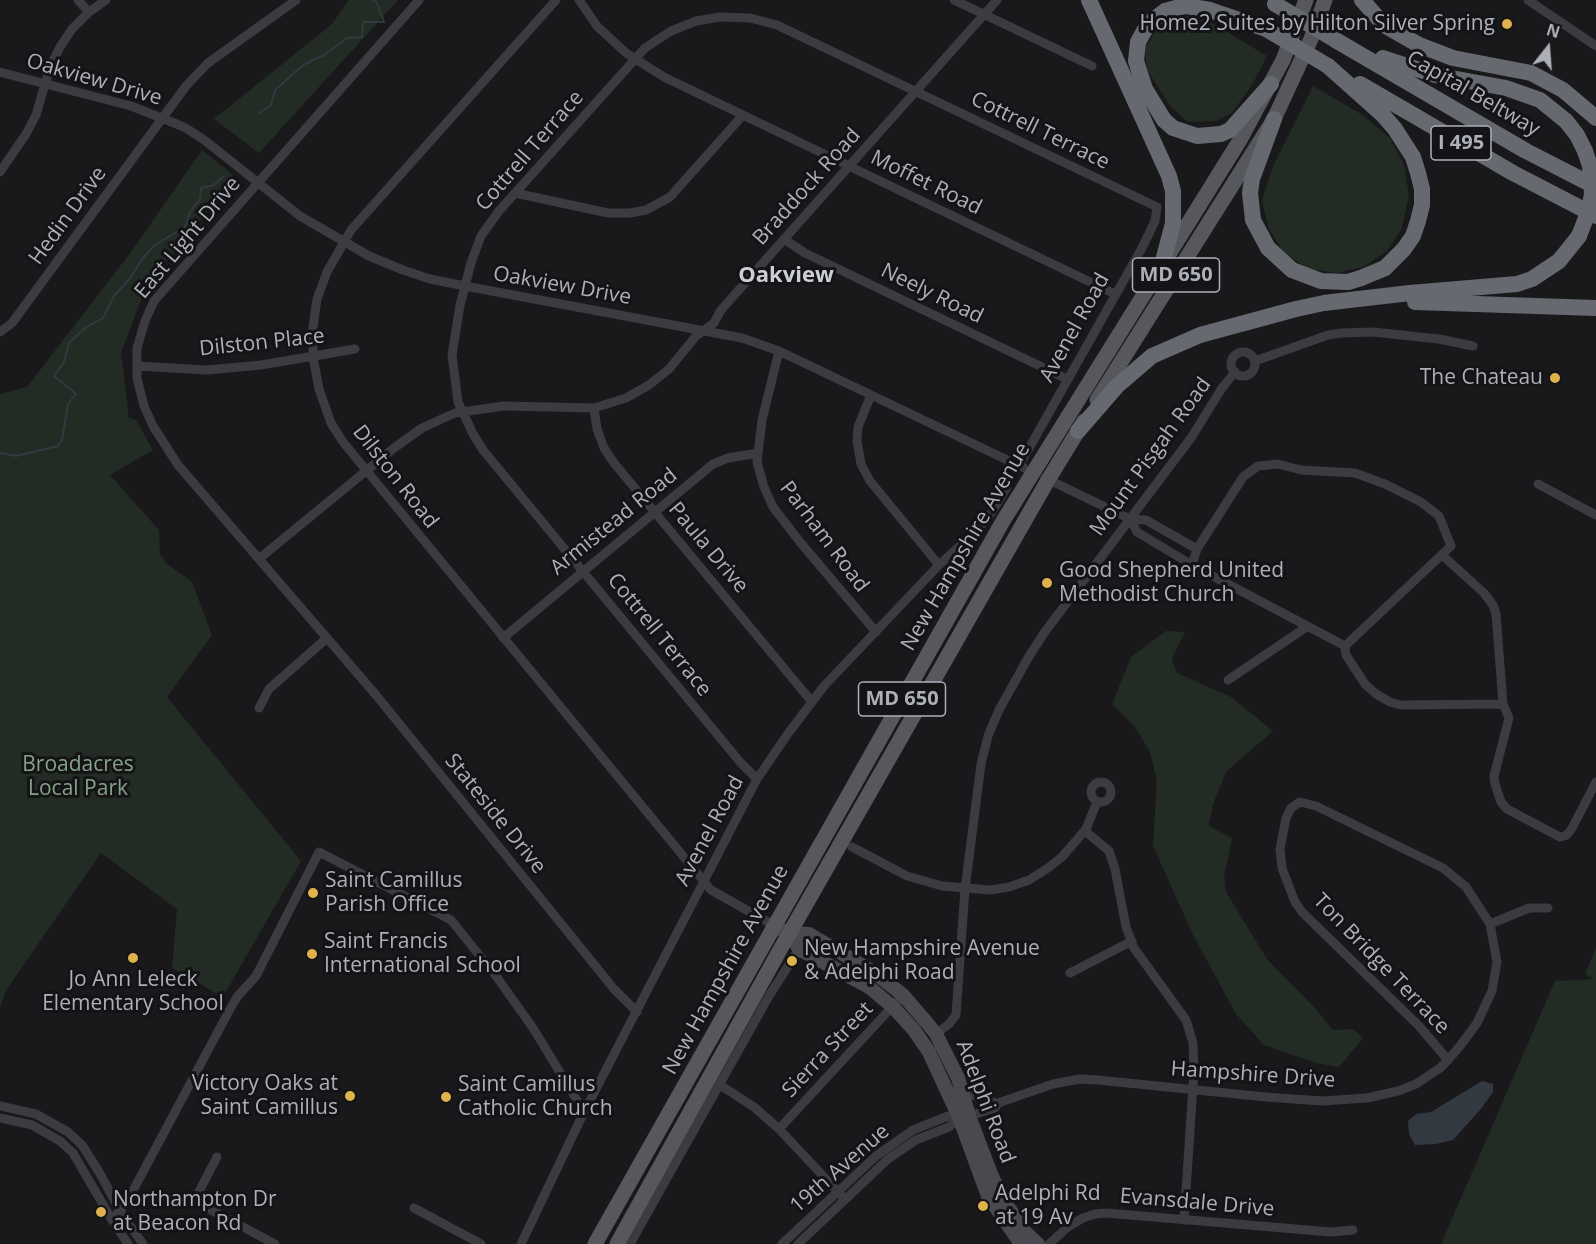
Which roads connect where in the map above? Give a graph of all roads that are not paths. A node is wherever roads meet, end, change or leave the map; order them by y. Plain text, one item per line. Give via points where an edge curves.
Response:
1 (78, 0) edge
2 (296, 0) edge
3 (419, 0) edge
4 (556, 0) edge
5 (579, 0) edge
6 (954, 0) edge
7 (997, 0) edge
8 (1089, 0) edge
9 (1216, 0) edge
10 (1306, 0) edge
11 (1325, 0) edge
12 (1362, 0) edge
13 (1528, 0) edge
14 (1271, 1) edge
15 (99, 2) edge
16 (89, 12) junction
17 (984, 15) junction
18 (1266, 29) junction
19 (1337, 41) junction
20 (1596, 46) edge
21 (635, 59) junction
22 (1092, 66) dead end
23 (1328, 66) junction
24 (0, 72) edge
25 (45, 83) junction
26 (1271, 84) junction
27 (916, 91) junction
28 (742, 115) junction
29 (162, 118) junction
30 (1274, 118) junction
31 (1596, 118) edge
32 (849, 166) junction
33 (0, 172) edge
34 (257, 183) junction
35 (1596, 187) edge
36 (515, 194) junction
37 (1157, 207) joint
38 (1596, 216) edge
39 (784, 239) junction
40 (344, 242) junction
41 (1162, 265) junction
42 (465, 286) junction
43 (1115, 294) junction
44 (1324, 303) junction
45 (1596, 308) edge
46 (704, 330) junction
47 (0, 332) edge
48 (1473, 346) dead end
49 (355, 349) dead end
50 (779, 351) junction
51 (314, 357) junction
52 (1255, 361) junction
53 (137, 366) junction
54 (1235, 372) junction
55 (1066, 379) junction
56 (871, 395) junction
57 (594, 408) junction
58 (463, 411) junction
59 (1078, 431) junction
60 (758, 453) junction
61 (1025, 469) junction
62 (365, 471) junction
63 (1048, 480) junction
64 (1538, 484) dead end
65 (1007, 487) dead end
66 (654, 512) junction
67 (1596, 515) edge
68 (1130, 519) junction
69 (1197, 549) junction
70 (1442, 555) junction
71 (260, 558) junction
72 (939, 565) junction
73 (1192, 565) junction
74 (583, 571) junction
75 (1308, 626) junction
76 (876, 632) junction
77 (327, 638) junction
78 (503, 638) junction
79 (1345, 646) junction
80 (1228, 680) dead end
81 (812, 702) junction
82 (1503, 704) junction
83 (259, 708) dead end
84 (757, 779) junction
85 (1596, 782) edge
86 (1098, 802) dead end
87 (1084, 831) junction
88 (852, 847) dead end
89 (1281, 857) joint
90 (704, 880) junction
91 (965, 889) junction
92 (1548, 908) dead end
93 (1490, 924) junction
94 (775, 926) junction
95 (790, 933) junction
96 (1132, 941) junction
97 (799, 949) junction
98 (1070, 973) dead end
99 (903, 995) junction
100 (892, 1007) junction
101 (637, 1012) junction
102 (936, 1034) junction
103 (1448, 1060) junction
104 (720, 1085) junction
105 (961, 1087) junction
106 (1192, 1090) junction
107 (998, 1103) junction
108 (0, 1106) edge
109 (584, 1112) junction
110 (964, 1117) junction
111 (0, 1118) edge
112 (779, 1129) junction
113 (217, 1157) dead end
114 (841, 1195) junction
115 (414, 1208) dead end
116 (120, 1210) junction
117 (111, 1220) junction
118 (1184, 1220) junction
119 (1353, 1230) dead end
120 (128, 1244) edge
121 (143, 1244) edge
122 (275, 1244) edge
123 (481, 1244) edge
124 (521, 1244) edge
125 (595, 1244) edge
126 (617, 1244) edge
127 (630, 1244) edge
128 (782, 1244) edge
129 (798, 1244) edge
130 (1021, 1244) edge
131 (1038, 1244) edge
132 (1048, 1244) edge

1 - 16 street
2 - 29 street, Hedin Drive via 208,63
3 - 34 street, East Light Drive
4 - 40 street, Dilston Road via 363,215
5 - 21 street, Moffet Road via 597,26
6 - 17 street
7 - 17 street, Braddock Road
8 - 41 highway via 1169,176 1173,223
9 - 18 highway, I 495
10 - 26 main road, New Hampshire Avenue / MD 650
11 - 30 main road, New Hampshire Avenue / MD 650
12 - 31 highway via 1384,25 1419,45 1461,60 1531,72 1563,90
13 - 20 street
14 - 19 highway, Capital Beltway / I 495, bridge
15 - 16 street
16 - 25 street via 60,47
17 - 22 street
17 - 27 street, Braddock Road
18 - 23 highway, I 495, bridge
18 - 26 highway via 1210,10 1176,8 1148,24 1138,42 1136,61 1145,89 1164,120 1173,128 1197,136 1230,130
19 - 35 highway, Capital Beltway / I 495 via 1526,151
19 - 44 highway, bridge via 1418,71 1506,88 1540,100 1577,135 1590,166 1592,194 1579,236 1559,261 1532,279 1517,284
21 - 27 street, Cottrell Terrace via 671,31 696,21 750,18 777,25
21 - 28 street, Moffet Road
21 - 36 street, Cottrell Terrace
23 - 30 highway via 1395,129 1418,173 1422,205 1413,236 1385,267 1348,282 1321,281 1292,270 1268,248 1253,220 1250,193
23 - 38 highway, I 495 via 1513,173
24 - 25 street, Oakview Drive
25 - 29 street, Oakview Drive
25 - 33 street via 36,115
26 - 41 main road, New Hampshire Avenue / MD 650
27 - 32 street, Braddock Road
27 - 37 street, Cottrell Terrace
28 - 32 street, Moffet Road
28 - 36 street via 670,197 646,210 608,213
29 - 34 street, Oakview Drive via 203,139
29 - 47 street, Hedin Drive via 12,323
30 - 59 main road, New Hampshire Avenue / MD 650
32 - 39 street, Braddock Road
32 - 43 street, Moffet Road
34 - 40 street, Oakview Drive via 300,216
34 - 53 street, East Light Drive via 154,301 137,348
36 - 42 street, Cottrell Terrace via 481,236
37 - 43 street, Avenel Road via 1142,248
39 - 46 street, Braddock Road
39 - 55 street, Neely Road via 805,253
40 - 42 street, Oakview Drive via 403,270
40 - 51 street, Dilston Road via 317,299
41 - 61 main road, New Hampshire Avenue / MD 650
42 - 46 street, Oakview Drive
42 - 58 street, Cottrell Terrace via 452,355 455,386
43 - 55 street, Avenel Road
44 - 45 highway
44 - 59 highway via 1200,335 1152,356 1117,386
46 - 50 street, Oakview Drive
46 - 57 street, Braddock Road via 649,385 626,398
48 - 52 street via 1373,332 1341,333
49 - 51 street, Dilston Place
50 - 56 street, Oakview Drive
50 - 60 street, Parham Road
51 - 53 street, Dilston Place via 207,370
51 - 62 street, Dilston Road via 319,389 331,423
52 - 54 street via 1251,373 1243,376
52 - 54 street via 1245,352 1237,354 1232,361
53 - 71 street, East Light Drive via 144,406 163,442 178,465
54 - 68 street, Mount Pisgah Road
55 - 61 street, Avenel Road
56 - 61 street, Oakview Drive
56 - 72 street via 858,427 861,464 870,481
57 - 58 street, Braddock Road via 504,406
57 - 66 street, Paula Drive via 604,448
58 - 62 street, Braddock Road via 422,428
58 - 74 street, Cottrell Terrace via 483,450
59 - 63 main road, New Hampshire Avenue / MD 650
60 - 66 street, Armistead Road via 713,465
60 - 76 street, Parham Road via 757,462 773,507
61 - 63 street, Oakview Drive
61 - 94 main road, New Hampshire Avenue / MD 650 via 966,586
62 - 71 street, Braddock Road
62 - 78 street, Dilston Road
63 - 68 street, Oakview Drive
63 - 95 main road, New Hampshire Avenue / MD 650
64 - 67 street
65 - 72 street, Avenel Road via 992,512
66 - 74 street, Armistead Road
66 - 81 street, Paula Drive
68 - 69 street via 1146,520
68 - 73 street via 1137,532
68 - 91 street, Mount Pisgah Road via 1044,633 987,736
69 - 70 street via 1243,477 1258,465 1278,464 1301,470 1355,473 1421,502 1439,516 1451,546
69 - 73 street
70 - 79 street
70 - 82 street via 1493,605 1499,631
71 - 77 street, East Light Drive
72 - 76 street, Avenel Road
73 - 75 street
74 - 78 street, Armistead Road
74 - 84 street, Cottrell Terrace
75 - 79 street
75 - 80 street
76 - 81 street, Avenel Road
77 - 83 street via 269,689
77 - 101 street, Stateside Drive via 614,989
78 - 90 street, Dilston Road
79 - 82 street via 1346,655 1365,684 1390,702
81 - 84 street, Avenel Road
82 - 85 street via 1509,718 1494,776 1497,794 1508,809 1560,837 1567,835
84 - 90 street, Avenel Road
86 - 87 street
87 - 91 street via 1062,857 1029,880 990,890
87 - 96 street via 1113,859
88 - 91 street via 907,876
89 - 93 street, Hampshire Drive via 1282,834 1291,808 1300,802 1308,803 1443,868 1466,887
89 - 103 street, Ton Bridge Terrace via 1289,890 1302,912 1390,996
90 - 94 street, Dilston Road via 711,890
90 - 101 street, Avenel Road
91 - 102 street, Mount Pisgah Road via 956,1015
92 - 93 street via 1529,908
93 - 103 street, Hampshire Drive via 1497,962 1492,991 1478,1023
94 - 95 main road, Adelphi Road
94 - 125 main road, New Hampshire Avenue / MD 650
95 - 97 main road
95 - 99 main road, Adelphi Road via 810,935 875,973
95 - 126 main road, New Hampshire Avenue / MD 650
96 - 98 street
96 - 106 street via 1186,1020 1194,1056
97 - 100 main road, Adelphi Road via 869,987
97 - 104 street
99 - 100 street, Sierra Street
99 - 102 main road, Adelphi Road
100 - 110 main road, Adelphi Road via 906,1019 929,1052
100 - 112 street, Sierra Street
101 - 109 street, Avenel Road
102 - 105 main road, Adelphi Road
103 - 106 street, Hampshire Drive via 1416,1084 1367,1098 1295,1100
104 - 112 street
104 - 127 street
105 - 107 street via 983,1101
105 - 110 main road, Adelphi Road
106 - 107 street, Hampshire Drive via 1080,1079
106 - 118 street
107 - 110 street, Hampshire Drive via 995,1108
108 - 116 street via 36,1114 68,1132 91,1158
109 - 116 street via 533,1028 451,920 319,852 256,976 237,997
109 - 124 street, Avenel Road
110 - 114 street, 19th Avenue via 948,1116 876,1156
110 - 130 main road, Adelphi Road via 988,1196
110 - 131 main road, Adelphi Road via 1004,1201
111 - 117 street via 32,1125 60,1141 81,1165
112 - 114 street
113 - 122 street via 194,1201
114 - 128 street, 19th Avenue
114 - 129 street, 19th Avenue
115 - 123 street
116 - 117 street
116 - 121 street
117 - 120 street
118 - 119 street, Evansdale Drive via 1330,1232
118 - 132 street, Evansdale Drive via 1095,1214 1069,1226

